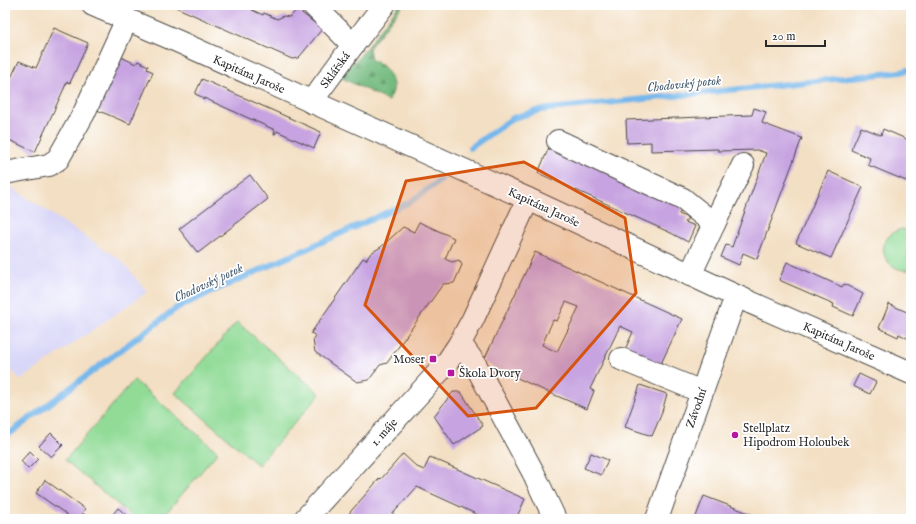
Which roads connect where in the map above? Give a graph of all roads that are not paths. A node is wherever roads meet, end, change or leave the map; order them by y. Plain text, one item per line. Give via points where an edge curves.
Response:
1 (93, 5) edge
2 (313, 5) edge
3 (384, 5) edge
4 (124, 12) edge
5 (353, 44) junction
6 (311, 102) junction
7 (558, 141) dead end
8 (743, 165) dead end
9 (5, 172) edge
10 (528, 200) junction
11 (714, 224) junction
12 (690, 275) junction
13 (736, 296) junction
14 (460, 343) junction
15 (621, 359) dead end
16 (911, 373) edge
17 (702, 392) junction
18 (305, 519) edge
19 (555, 519) edge
20 (657, 519) edge

1 - 4 street, Kapitána Jaroše
2 - 5 street, Sklářská
3 - 5 street
4 - 6 street, Kapitána Jaroše via 177,41
4 - 9 street via 84,113 58,159 49,165
5 - 6 street, Sklářská
6 - 10 street, Kapitána Jaroše
7 - 11 street via 683,199
8 - 11 street
10 - 12 street, Kapitána Jaroše
10 - 14 street, 1. máje
11 - 12 street
12 - 13 street, Kapitána Jaroše
13 - 16 street, Kapitána Jaroše
13 - 17 street, Závodní
14 - 18 street, 1. máje via 446,364
14 - 19 street via 475,364 533,472
15 - 17 street
17 - 20 street, Závodní

